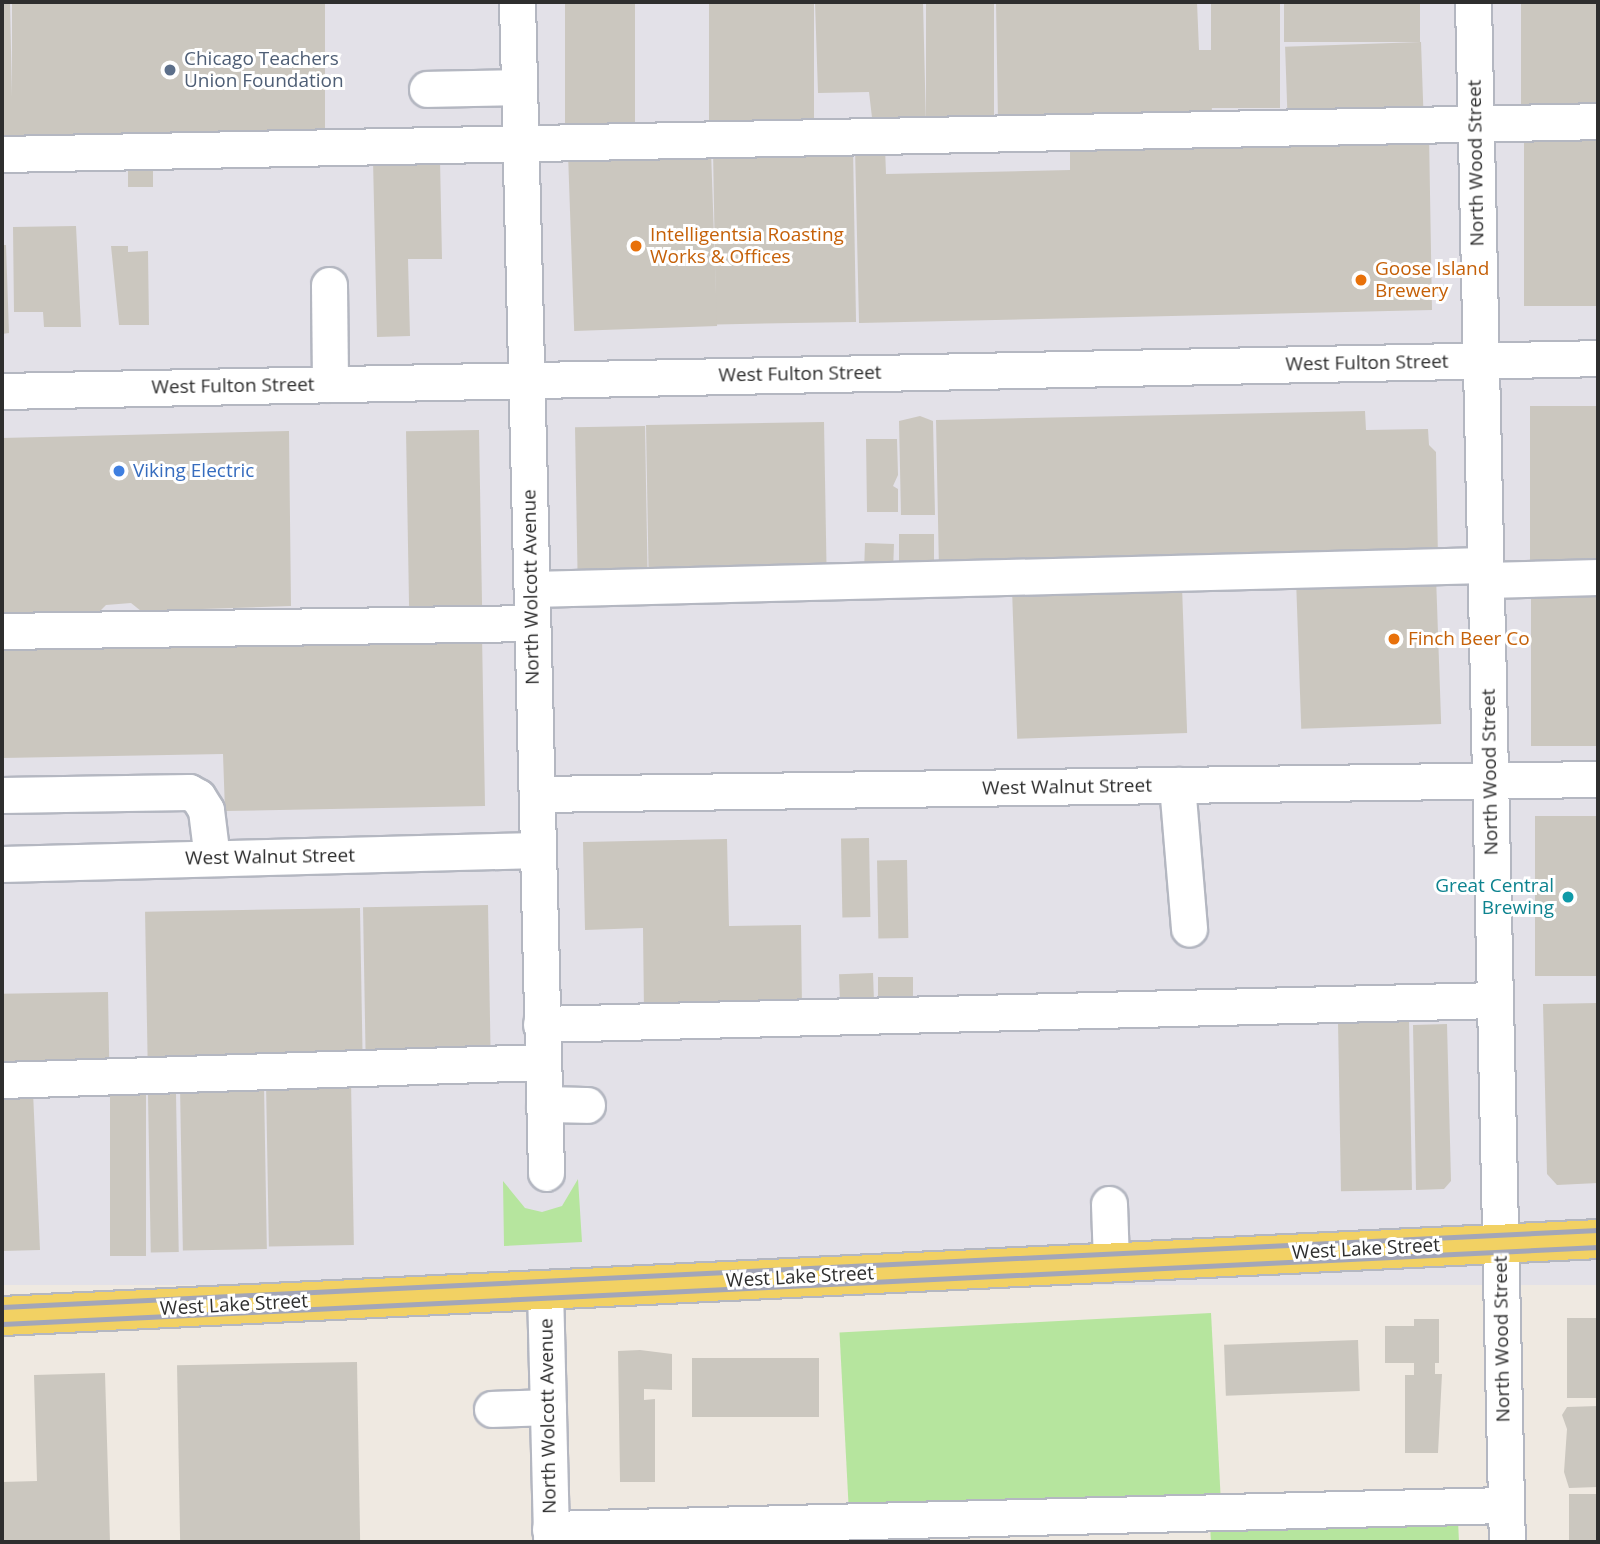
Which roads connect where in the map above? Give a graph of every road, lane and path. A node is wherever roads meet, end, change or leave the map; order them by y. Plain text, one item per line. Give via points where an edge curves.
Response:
1 (517, 2) edge
2 (1473, 2) edge
3 (519, 87) junction
4 (427, 89) dead end
5 (1598, 121) edge
6 (1475, 124) junction
7 (520, 144) junction
8 (2, 154) edge
9 (329, 285) dead end
10 (1598, 358) edge
11 (1481, 360) junction
12 (526, 380) junction
13 (330, 384) junction
14 (2, 391) edge
15 (1485, 573) junction
16 (1598, 577) edge
17 (532, 606) junction
18 (2, 631) edge
19 (1598, 779) edge
20 (1490, 781) junction
21 (1177, 785) junction
22 (537, 794) junction
23 (2, 795) edge
24 (538, 850) junction
25 (212, 858) junction
26 (2, 864) edge
27 (1189, 929) dead end
28 (1495, 1000) junction
29 (541, 1024) junction
30 (543, 1062) junction
31 (2, 1080) edge
32 (544, 1104) junction
33 (587, 1105) dead end
34 (546, 1173) dead end
35 (1109, 1204) dead end
36 (1598, 1239) edge
37 (1500, 1243) junction
38 (1111, 1262) junction
39 (545, 1289) junction
40 (2, 1316) edge
41 (548, 1407) junction
42 (492, 1409) dead end
43 (1506, 1505) junction
44 (550, 1535) edge
45 (1507, 1542) edge

1 - 3 street, North Wolcott Avenue
2 - 6 street, North Wood Street
3 - 4 street
3 - 7 street, North Wolcott Avenue
5 - 6 street
6 - 7 street
6 - 11 street, North Wood Street
7 - 8 street
7 - 12 street, North Wolcott Avenue
9 - 13 street
10 - 11 street, West Fulton Street
11 - 12 street, West Fulton Street
11 - 15 street, North Wood Street
12 - 13 street, West Fulton Street
12 - 17 street, North Wolcott Avenue
13 - 14 street, West Fulton Street
15 - 16 street
15 - 17 street
15 - 20 street, North Wood Street
17 - 18 street
17 - 22 street, North Wolcott Avenue
19 - 20 street, West Walnut Street
20 - 21 street, West Walnut Street
20 - 28 street, North Wood Street
21 - 22 street, West Walnut Street
21 - 27 street
22 - 24 street, North Wolcott Avenue
23 - 25 street via 189,792 206,810
24 - 25 street, West Walnut Street
24 - 29 street, North Wolcott Avenue
25 - 26 street, West Walnut Street
28 - 29 street
28 - 37 street, North Wood Street
29 - 30 street, North Wolcott Avenue
30 - 31 street
30 - 32 street, North Wolcott Avenue
32 - 33 street
32 - 34 street, North Wolcott Avenue
35 - 38 street
36 - 37 main road, West Lake Street
37 - 38 main road, West Lake Street
37 - 43 street, North Wood Street
38 - 39 main road, West Lake Street
39 - 40 main road, West Lake Street
39 - 41 street, North Wolcott Avenue
41 - 42 street
41 - 44 street, North Wolcott Avenue
43 - 44 street
43 - 45 street, North Wood Street

